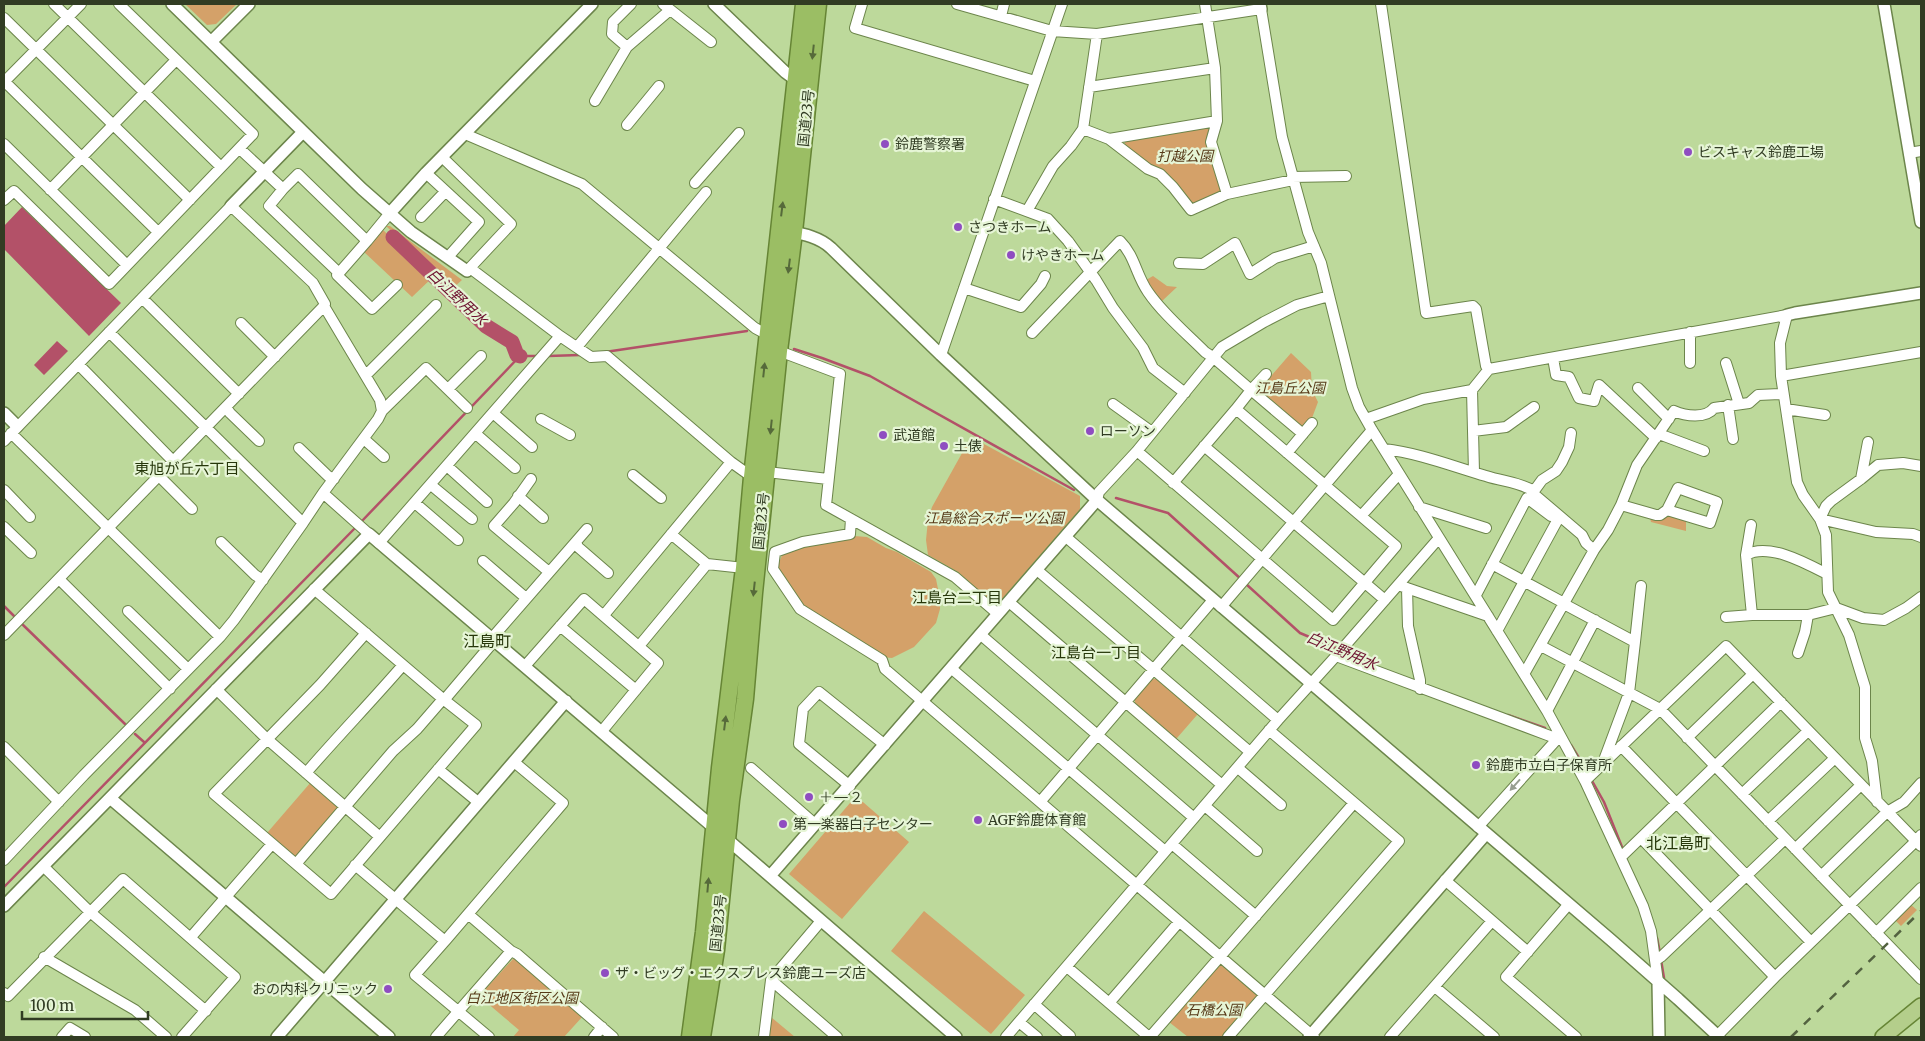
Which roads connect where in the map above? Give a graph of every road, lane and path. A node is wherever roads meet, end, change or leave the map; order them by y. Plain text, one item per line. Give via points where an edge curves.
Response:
1 (54, 4) edge
2 (81, 4) edge
3 (119, 4) edge
4 (172, 4) edge
5 (249, 4) edge
6 (592, 4) edge
7 (631, 4) edge
8 (714, 4) edge
9 (804, 4) edge
10 (818, 4) edge
11 (862, 4) edge
12 (957, 4) edge
13 (1004, 4) edge
14 (1062, 4) edge
15 (1205, 4) edge
16 (1381, 4) edge
17 (1884, 4) edge
18 (1260, 6) edge
19 (666, 7) edge
20 (1000, 16) junction
21 (1207, 16) junction
22 (68, 17) junction
23 (4, 18) edge
24 (1052, 31) junction
25 (1097, 34) junction
26 (211, 42) junction
27 (711, 42) dead end
28 (627, 46) junction
29 (36, 49) junction
30 (176, 60) junction
31 (1215, 68) junction
32 (803, 80) junction
33 (1035, 81) junction
34 (4, 82) edge
35 (659, 86) dead end
36 (1089, 88) junction
37 (145, 92) junction
38 (594, 101) dead end
39 (1217, 120) junction
40 (114, 125) junction
41 (627, 125) dead end
42 (1083, 129) junction
43 (303, 132) junction
44 (465, 134) junction
45 (738, 134) dead end
46 (1109, 139) junction
47 (4, 144) edge
48 (240, 148) junction
49 (1921, 151) edge
50 (1909, 153) junction
51 (82, 157) junction
52 (442, 157) junction
53 (221, 167) junction
54 (265, 172) junction
55 (426, 173) junction
56 (1346, 176) dead end
57 (1293, 179) junction
58 (695, 183) dead end
59 (283, 189) junction
60 (50, 190) junction
61 (446, 192) junction
62 (706, 192) dead end
63 (1227, 194) junction
64 (994, 199) junction
65 (4, 200) edge
66 (190, 200) junction
67 (231, 206) junction
68 (1027, 211) junction
69 (390, 213) junction
70 (421, 217) dead end
71 (1921, 222) edge
72 (787, 231) junction
73 (158, 232) junction
74 (366, 241) junction
75 (1314, 246) junction
76 (660, 249) junction
77 (448, 256) junction
78 (1179, 263) dead end
79 (127, 265) junction
80 (468, 269) junction
81 (1090, 273) junction
82 (336, 275) junction
83 (1045, 276) dead end
84 (397, 285) dead end
85 (964, 288) junction
86 (1921, 293) edge
87 (1329, 296) junction
88 (142, 298) junction
89 (436, 305) dead end
90 (324, 306) junction
91 (1787, 316) junction
92 (241, 323) dead end
93 (109, 332) junction
94 (1690, 332) junction
95 (1032, 333) dead end
96 (768, 335) junction
97 (560, 336) junction
98 (579, 349) junction
99 (779, 351) junction
100 (1921, 352) edge
101 (481, 356) dead end
102 (940, 356) junction
103 (275, 357) junction
104 (1214, 358) junction
105 (1552, 358) junction
106 (1690, 363) dead end
107 (78, 364) junction
108 (1726, 364) dead end
109 (1489, 368) junction
110 (1266, 374) dead end
111 (366, 375) junction
112 (1781, 376) junction
113 (1638, 388) dead end
114 (448, 389) junction
115 (1251, 390) junction
116 (1472, 390) junction
117 (1186, 393) junction
118 (239, 394) junction
119 (1783, 394) junction
120 (1113, 404) dead end
121 (1733, 405) junction
122 (226, 407) junction
123 (1534, 407) dead end
124 (467, 408) dead end
125 (1236, 409) junction
126 (1786, 409) junction
127 (382, 412) junction
128 (4, 413) edge
129 (493, 413) junction
130 (1825, 415) dead end
131 (541, 419) dead end
132 (1366, 419) junction
133 (1669, 419) junction
134 (1312, 423) dead end
135 (206, 428) junction
136 (14, 430) junction
137 (1372, 430) junction
138 (1473, 431) junction
139 (1152, 432) junction
140 (1571, 433) dead end
141 (476, 434) junction
142 (1303, 434) junction
143 (570, 435) dead end
144 (1658, 436) junction
145 (364, 439) junction
146 (1733, 439) dead end
147 (4, 441) edge
148 (260, 441) dead end
149 (1868, 442) dead end
150 (1204, 446) junction
151 (532, 447) dead end
152 (299, 448) dead end
153 (1384, 449) junction
154 (1137, 451) junction
155 (1704, 451) dead end
156 (1287, 453) junction
157 (384, 457) dead end
158 (173, 461) junction
159 (731, 462) junction
160 (447, 466) junction
161 (1921, 466) edge
162 (515, 468) dead end
163 (1474, 472) junction
164 (633, 474) dead end
165 (1399, 474) junction
166 (759, 475) junction
167 (159, 476) junction
168 (334, 479) junction
169 (531, 479) dead end
170 (828, 479) junction
171 (1861, 479) junction
172 (1173, 483) junction
173 (431, 485) junction
174 (1324, 485) junction
175 (4, 490) edge
176 (1534, 491) junction
177 (323, 493) junction
178 (518, 496) junction
179 (661, 498) dead end
180 (1097, 500) junction
181 (488, 502) dead end
182 (415, 503) junction
183 (1621, 506) junction
184 (1419, 507) junction
185 (192, 509) dead end
186 (1667, 510) junction
187 (1361, 516) junction
188 (30, 517) dead end
189 (543, 518) dead end
190 (472, 519) dead end
191 (851, 519) junction
192 (1820, 519) junction
193 (1557, 521) junction
194 (1292, 522) junction
195 (303, 523) junction
196 (1751, 525) dead end
197 (4, 527) edge
198 (108, 528) junction
199 (1486, 528) dead end
200 (587, 529) dead end
201 (367, 532) junction
202 (671, 534) junction
203 (1066, 537) junction
204 (1921, 537) edge
205 (1439, 538) junction
206 (458, 540) dead end
207 (221, 542) dead end
208 (576, 542) junction
209 (379, 543) junction
210 (1586, 543) junction
211 (1594, 550) junction
212 (30, 553) dead end
213 (1746, 555) junction
214 (1262, 559) junction
215 (483, 561) dead end
216 (708, 564) junction
217 (1492, 564) junction
218 (744, 568) junction
219 (1037, 570) junction
220 (549, 572) junction
221 (608, 573) dead end
222 (1827, 574) junction
223 (59, 579) junction
224 (263, 580) junction
225 (1524, 581) junction
226 (1364, 582) junction
227 (1403, 586) junction
228 (1641, 586) dead end
229 (314, 589) junction
230 (1476, 595) junction
231 (1921, 597) edge
232 (526, 598) junction
233 (1385, 600) junction
234 (1009, 602) junction
235 (1217, 603) junction
236 (1564, 603) junction
237 (1836, 608) junction
238 (128, 611) dead end
239 (998, 614) junction
240 (1752, 614) junction
241 (604, 615) junction
242 (1808, 615) junction
243 (1488, 616) junction
244 (1726, 616) dead end
245 (1595, 620) junction
246 (560, 626) junction
247 (1497, 631) junction
248 (366, 633) junction
249 (4, 635) edge
250 (981, 635) junction
251 (1182, 636) junction
252 (220, 637) junction
253 (494, 639) junction
254 (1635, 642) junction
255 (640, 646) junction
256 (1540, 646) junction
257 (1339, 652) junction
258 (1798, 653) dead end
259 (1572, 663) junction
260 (402, 665) junction
261 (525, 666) junction
262 (952, 669) junction
263 (188, 670) junction
264 (1154, 670) junction
265 (1524, 674) junction
266 (1753, 674) junction
267 (1310, 683) junction
268 (1420, 685) junction
269 (170, 689) junction
270 (216, 689) junction
271 (636, 690) junction
272 (1629, 693) junction
273 (444, 699) junction
274 (566, 701) junction
275 (923, 701) junction
276 (1126, 702) junction
277 (1781, 702) junction
278 (1660, 709) junction
279 (1547, 711) junction
280 (1278, 720) junction
281 (1269, 730) junction
282 (602, 731) junction
283 (1808, 731) junction
284 (1096, 735) junction
285 (1559, 737) junction
286 (1687, 738) junction
287 (268, 739) junction
288 (885, 745) junction
289 (1621, 746) junction
290 (4, 747) edge
291 (1250, 752) junction
292 (1835, 758) junction
293 (514, 762) junction
294 (1603, 764) junction
295 (1714, 766) junction
296 (751, 768) dead end
297 (1069, 768) junction
298 (1238, 768) junction
299 (438, 769) junction
300 (306, 773) junction
301 (1588, 778) junction
302 (1921, 783) edge
303 (1222, 785) junction
304 (1861, 785) junction
305 (850, 786) junction
306 (1742, 794) junction
307 (110, 798) junction
308 (59, 802) junction
309 (478, 802) junction
310 (1040, 802) junction
311 (1877, 802) junction
312 (1354, 803) junction
313 (1676, 803) junction
314 (1282, 805) dead end
315 (1205, 806) junction
316 (345, 807) junction
317 (1887, 812) junction
318 (1194, 818) junction
319 (1768, 822) junction
320 (815, 824) junction
321 (713, 827) junction
322 (1482, 830) junction
323 (380, 837) junction
324 (1641, 838) junction
325 (727, 839) junction
326 (1785, 839) junction
327 (1919, 841) edge
328 (272, 844) junction
329 (1168, 848) junction
330 (1795, 849) junction
331 (1258, 851) dead end
332 (1621, 857) junction
333 (4, 860) edge
334 (296, 864) junction
335 (355, 865) junction
336 (43, 866) junction
337 (770, 876) junction
338 (1747, 876) junction
339 (1821, 876) junction
340 (1445, 880) junction
341 (1137, 885) junction
342 (1921, 888) edge
343 (226, 898) junction
344 (395, 899) junction
345 (1568, 905) junction
346 (4, 906) edge
347 (1850, 906) junction
348 (90, 911) junction
349 (1712, 911) junction
350 (468, 914) junction
351 (1256, 916) junction
352 (1492, 920) junction
353 (821, 921) junction
354 (1179, 922) junction
355 (1876, 933) junction
356 (191, 937) junction
357 (445, 941) junction
358 (1811, 942) junction
359 (511, 951) junction
360 (1528, 952) junction
361 (44, 957) junction
362 (1220, 957) junction
363 (1659, 958) junction
364 (1067, 967) junction
365 (1775, 976) junction
366 (1921, 979) edge
367 (771, 980) junction
368 (1658, 982) junction
369 (325, 983) junction
370 (1435, 987) junction
371 (4, 993) edge
372 (1264, 996) junction
373 (1109, 1003) junction
374 (1034, 1004) junction
375 (1921, 1006) edge
376 (206, 1011) junction
377 (459, 1011) junction
378 (1019, 1022) junction
379 (602, 1027) junction
380 (1070, 1036) edge
381 (1311, 1036) edge
382 (1395, 1036) edge
383 (1492, 1036) edge
384 (62, 1037) edge
385 (85, 1037) edge
386 (166, 1037) edge
387 (182, 1037) edge
388 (277, 1037) edge
389 (389, 1037) edge
390 (436, 1037) edge
391 (489, 1037) edge
392 (594, 1037) edge
393 (613, 1037) edge
394 (690, 1037) edge
395 (702, 1037) edge
396 (764, 1037) edge
397 (837, 1037) edge
398 (956, 1037) edge
399 (1006, 1037) edge
400 (1036, 1037) edge
401 (1150, 1037) edge
402 (1228, 1037) edge
403 (1576, 1037) edge
404 (1659, 1037) edge
405 (1718, 1037) edge
406 (1883, 1037) edge

1 - 22 street
2 - 22 street
3 - 30 street
4 - 26 street
5 - 26 street
6 - 44 street
7 - 28 street via 613,22 612,34
8 - 32 street
9 - 32 highway, 国道23号
10 -> 32 highway, 国道23号
11 - 33 street via 855,28
12 - 20 street
13 - 20 street
14 - 24 street
15 - 21 street
16 - 109 street via 1426,312 1473,306
17 - 50 street
18 - 21 street
18 - 57 street via 1282,138
19 - 27 street
19 - 28 street
20 - 24 street
21 - 25 street
21 - 31 street
22 - 29 street
22 - 37 street
23 - 29 street
24 - 25 street
24 - 33 street
25 - 36 street
26 - 43 street
28 - 38 street
29 - 34 street
29 - 40 street
30 - 37 street
30 - 48 street via 253,134
31 - 36 street
31 - 39 street
32 - 72 highway, 国道23号
33 - 64 street
34 - 51 street
35 - 41 street
36 - 42 street
37 - 40 street
37 - 53 street
39 - 46 street
39 - 63 street via 1211,142
40 - 51 street
40 - 66 street
42 - 46 street
42 - 68 street via 1053,166
43 - 54 street
43 - 69 street
44 - 52 street
44 - 76 street via 582,184
45 - 58 street
46 - 63 street via 1160,174 1191,210
47 - 60 street
48 - 53 street
48 - 54 street
49 - 50 street
50 - 71 street
51 - 60 street
51 - 73 street
52 - 55 street
52 - 80 street via 511,224
53 - 66 street
54 - 59 street
54 - 67 street
55 - 61 street
55 - 69 street
56 - 57 street
57 - 63 street
57 - 75 street
59 - 74 street via 298,174
59 - 82 street via 269,206
60 - 79 street
61 - 70 street
61 - 77 street via 479,222
62 - 76 street
64 - 68 street
64 - 85 street
65 - 79 street via 14,191 109,284
66 - 73 street
67 - 88 street
67 - 90 street via 313,283
68 - 81 street via 1048,219
69 - 74 street
69 - 77 street via 411,232
72 - 96 highway, 国道23号
72 -> 99 highway, 国道23号
72 - 102 street via 824,241
73 - 79 street
74 - 82 street
75 - 78 street via 1275,258 1250,274 1235,243 1203,264
75 - 87 street
76 - 96 street via 755,328
76 - 98 street
77 - 80 street
80 - 97 street
81 - 95 street
81 - 104 street via 1120,241 1129,250 1148,292
81 - 117 street via 1143,348 1153,368
82 - 84 street via 372,309
83 - 85 street via 1020,307
85 - 102 street
86 - 91 street
87 - 104 street via 1297,306 1264,322 1222,347
87 - 132 street via 1352,388
88 - 93 street
88 - 118 street
89 - 111 street
90 - 103 street
90 - 111 street
91 - 94 street
91 - 112 street via 1780,343
92 - 103 street
93 - 107 street
93 - 135 street
94 - 105 street
94 - 106 street
166 -> 96 highway, 国道23号
97 - 98 street
97 - 129 street
98 - 159 street via 591,357 607,356
99 -> 166 highway, 国道23号
99 - 170 street via 840,374
100 - 112 street
101 - 114 street
102 - 180 street
103 - 118 street
104 - 115 street
104 - 117 street
105 - 109 street
105 - 144 street via 1556,375 1569,377 1578,398 1594,401 1599,385
107 - 136 street
107 - 158 street
108 - 121 street
109 - 116 street
110 - 115 street
111 - 127 street via 380,400
112 - 119 street
113 - 133 street
114 - 124 street
114 - 127 street via 426,368
115 - 125 street
115 - 142 street
116 - 132 street via 1423,399
116 - 138 street
117 - 139 street
118 - 122 street
119 - 121 street via 1758,395 1749,403
119 - 126 street
120 - 139 street
121 - 133 street via 1714,408 1701,415 1674,412
121 - 146 street
122 - 135 street
122 - 148 street
123 - 138 street via 1506,427
125 - 150 street
125 - 156 street
126 - 130 street
126 - 192 street via 1797,482
127 - 145 street
128 - 136 street
129 - 141 street
129 - 151 street
131 - 143 street
132 - 137 street
133 - 144 street
134 - 142 street
135 - 158 street
135 - 195 street
136 - 147 street
136 - 198 street
137 - 153 street
137 - 174 street
138 - 163 street
139 - 154 street
140 - 176 street via 1562,462
141 - 160 street
141 - 162 street
142 - 156 street
144 - 155 street
144 - 183 street via 1637,465
145 - 157 street
145 - 168 street
149 - 171 street
150 - 172 street
150 - 194 street
152 - 168 street
153 - 163 street
153 - 165 street
154 - 172 street
154 - 180 street via 1099,492
156 - 174 street
158 - 167 street
159 - 166 street
159 - 202 street
160 - 173 street
160 - 181 street
161 - 171 street via 1903,463 1878,465
163 - 176 street via 1519,483
164 - 179 street
165 - 184 street
165 - 187 street
166 - 170 street
166 - 218 highway, 国道23号
166 -> 325 highway, 国道23号 via 745,699
167 - 185 street
167 - 198 street
168 - 177 street
169 - 178 street
170 - 191 street via 826,505
171 - 192 street via 1831,500
172 - 214 street
173 - 182 street
173 - 190 street
174 - 187 street
174 - 194 street
175 - 188 street
176 - 210 street via 1582,535
177 - 195 street
177 - 201 street
178 - 189 street
178 - 220 street via 494,526
180 - 203 street
180 - 235 street
182 - 206 street
182 - 209 street
183 - 186 street via 1656,515
183 - 211 street
184 - 199 street
184 - 205 street
186 - 186 street via 1710,523 1717,502 1678,488
187 - 226 street via 1396,546
191 - 239 street via 955,577
191 - 275 street via 850,534 803,542 775,552 773,569 800,609 882,660 886,669
192 - 204 street via 1876,532
192 - 222 street via 1826,535
193 - 210 street
193 - 217 street via 1527,498
193 - 225 street
194 - 214 street
194 - 226 street
195 - 224 street
196 - 213 street
197 - 212 street
198 - 223 street
198 - 252 street
200 - 208 street
201 - 209 street
201 - 229 street
202 - 216 street
202 - 241 street
203 - 219 street
203 - 251 street
205 - 227 street
205 - 230 street
207 - 224 street
208 - 220 street
208 - 221 street
209 - 253 street
210 - 211 street
211 - 236 street
213 - 222 street via 1754,550 1780,553
213 - 240 street
214 - 226 street via 1334,620
214 - 235 street via 1240,586
215 - 232 street
216 - 218 street
216 - 255 street
217 - 225 street
217 - 230 street
321 -> 218 highway, 国道23号
219 - 234 street
219 - 264 street
220 - 232 street
222 - 237 street via 1828,592
223 - 249 street
223 - 269 street
224 - 252 street
225 - 236 street
225 - 247 street
226 - 233 street
227 - 233 street
227 - 243 street
227 - 268 street
228 - 254 street
229 - 248 street
229 - 270 street
230 - 243 street
231 - 237 street via 1884,620 1863,618
232 - 253 street
233 - 257 street
234 - 239 street
234 - 276 street
235 - 251 street
235 - 267 street
236 - 245 street
236 - 256 street
237 - 242 street
237 - 311 street via 1851,643 1864,688 1865,738 1872,761
238 - 263 street
239 - 250 street
240 - 242 street
240 - 244 street
241 - 246 street via 584,599
241 - 255 street
242 - 258 street
243 - 247 street
245 - 254 street
245 - 259 street
246 - 261 street
246 - 271 street
247 - 265 street
248 - 260 street
248 - 287 street
250 - 262 street
250 - 284 street
251 - 264 street
251 - 280 street
252 - 263 street
253 - 261 street
253 - 273 street
254 - 272 street
255 - 271 street via 658,663
256 - 259 street
256 - 265 street
257 - 267 street
257 - 268 street
259 - 272 street
259 - 279 street
260 - 273 street
260 - 300 street
261 - 274 street
262 - 275 street
262 - 297 street
263 - 269 street
264 - 276 street
264 - 291 street
265 - 279 street
266 - 277 street
266 - 278 street via 1726,646
266 - 286 street
267 - 280 street
267 - 322 street
268 - 285 street
269 - 308 street
270 - 287 street
270 - 307 street
271 - 282 street
272 - 278 street
272 - 294 street
273 - 299 street via 476,725
273 - 316 street via 392,751
274 - 282 street
274 - 293 street
275 - 288 street
275 - 310 street
276 - 284 street
276 - 303 street
277 - 283 street
277 - 295 street
278 - 286 street
278 - 289 street
279 - 285 street
280 - 281 street
281 - 291 street
281 - 312 street
282 - 321 street
283 - 292 street
283 - 306 street
284 - 297 street
284 - 318 street
285 - 301 street
285 -> 322 street
286 - 295 street
287 - 300 street
287 - 328 street via 214,794
288 - 305 street
288 - 305 street via 819,692 803,709 799,744
289 - 294 street
289 - 313 street
290 - 308 street
291 - 298 street
292 - 304 street
292 - 319 street
293 - 309 street
293 - 350 street via 563,804
294 - 301 street
295 - 306 street
295 - 313 street
296 - 320 street
297 - 310 street
297 - 329 street
298 - 303 street
298 - 314 street
299 - 309 street
299 - 323 street
300 - 316 street
301 - 332 street
302 - 317 street via 1904,802
303 - 315 street
304 - 311 street
304 - 330 street
305 - 320 street
306 - 319 street
307 - 336 street
307 - 343 street
308 - 333 street
309 - 344 street
310 - 341 street
311 - 317 street
312 - 351 street
312 - 372 street via 1398,841
313 - 324 street
313 - 338 street
315 - 318 street
315 - 331 street
316 - 323 street
316 - 334 street
317 - 327 street
317 - 339 street
318 - 329 street
319 - 326 street
320 - 337 street
321 - 325 street
394 -> 321 highway, 国道23号
322 - 340 street
322 - 345 street
323 - 335 street
324 - 332 street
324 - 349 street
325 - 337 street
325 - 395 highway, 国道23号 via 716,950
326 - 330 street
326 - 338 street
327 - 347 street
328 - 334 street
328 - 343 street
329 - 341 street
329 - 351 street
330 - 339 street
332 - 363 street via 1643,906
334 - 335 street via 331,894
335 - 344 street
336 - 346 street
336 - 348 street
337 - 353 street
338 - 349 street
338 - 358 street
339 - 347 street
340 - 352 street
340 - 381 street
341 - 354 street
341 - 364 street
342 - 355 street
343 - 356 street
343 - 369 street
344 - 357 street
344 - 369 street
345 - 360 street
345 - 368 street
347 - 355 street
347 - 358 street
348 - 356 street via 122,879
348 - 361 street
348 - 376 street
349 - 363 street
349 - 365 street
350 - 357 street
350 - 359 street
351 - 362 street
352 - 360 street
352 - 370 street
353 - 367 street
353 - 398 street
354 - 362 street
354 - 373 street
355 - 366 street
356 - 376 street via 235,977
357 - 377 street via 415,975
358 - 365 street
359 - 377 street
359 - 379 street
360 - 403 street via 1506,977
361 - 371 street via 8,996
361 - 386 street via 135,1010
362 - 372 street
362 - 401 street
363 - 368 street
364 - 373 street
364 - 374 street
365 - 405 street
367 - 396 street
367 - 397 street
368 - 404 street
368 - 405 street
369 - 388 street
369 - 389 street
370 - 382 street
370 - 383 street
372 - 381 street
372 - 402 street
373 - 401 street
374 - 378 street
374 - 380 street
375 - 406 main road
376 - 387 street
377 - 390 street
377 - 391 street
378 - 399 street
378 - 400 street
379 - 392 street
379 - 393 street
384 - 385 street via 70,1028

